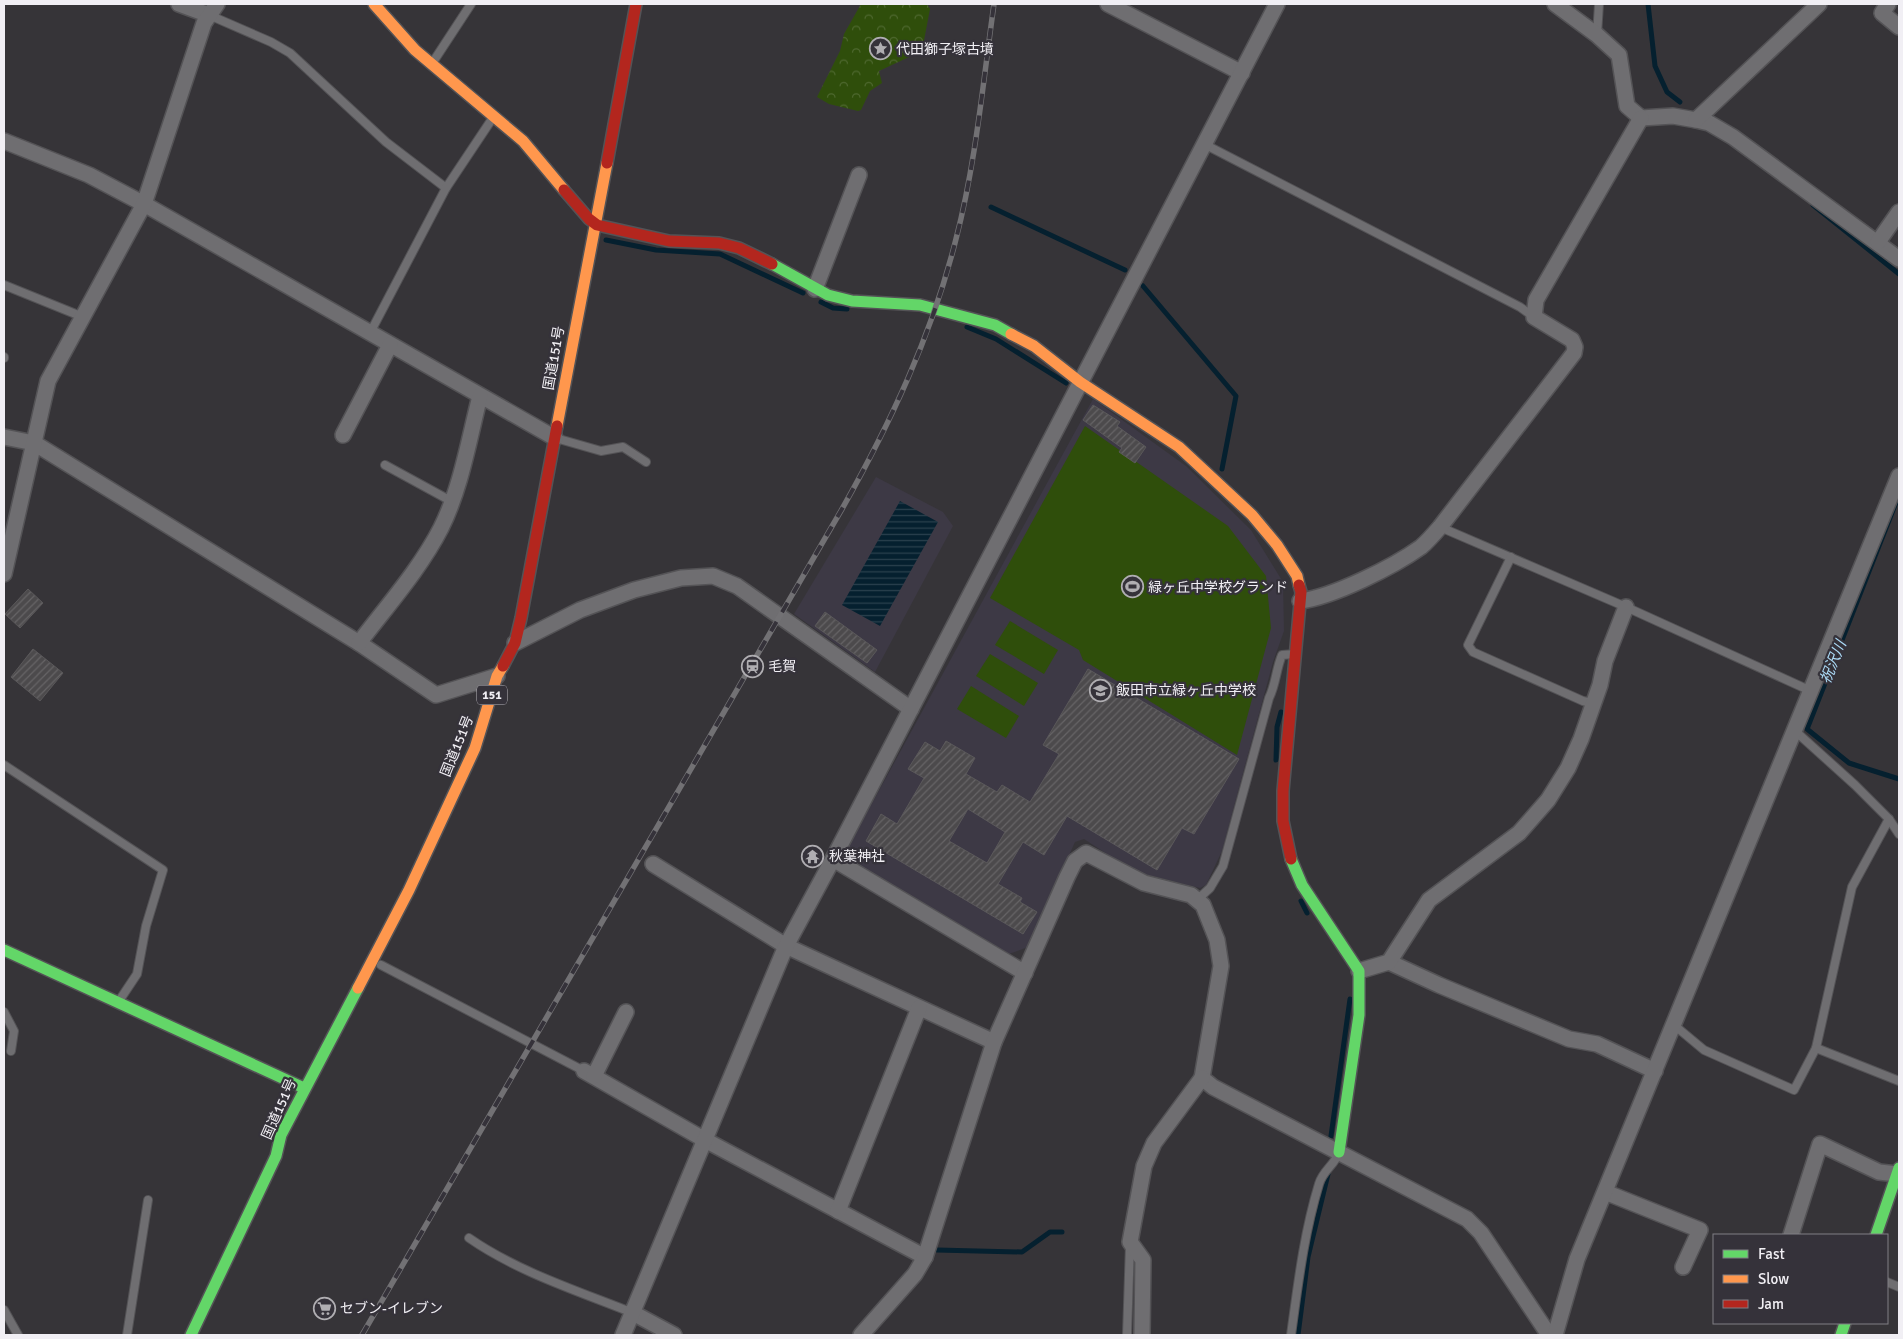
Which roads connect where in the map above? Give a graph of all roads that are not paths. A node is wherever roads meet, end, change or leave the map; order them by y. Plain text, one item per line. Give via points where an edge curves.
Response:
1 (179, 4) edge
2 (374, 4) edge
3 (471, 4) edge
4 (636, 4) edge
5 (1108, 4) edge
6 (1277, 4) edge
7 (1555, 4) edge
8 (1599, 4) edge
9 (1819, 4) edge
10 (1880, 7) edge
11 (213, 9) edge
12 (1899, 27) edge
13 (1598, 35) junction
14 (433, 62) junction
15 (1242, 73) junction
16 (495, 115) junction
17 (1641, 118) junction
18 (1696, 120) junction
19 (4, 141) edge
20 (1204, 144) junction
21 (859, 175) dead end
22 (446, 188) junction
23 (144, 204) junction
24 (1899, 212) edge
25 (598, 225) junction
26 (1878, 242) junction
27 (1899, 259) edge
28 (4, 285) edge
29 (815, 289) junction
30 (83, 317) junction
31 (1534, 317) junction
32 (370, 333) junction
33 (390, 345) junction
34 (1080, 382) junction
35 (480, 396) junction
36 (343, 435) dead end
37 (4, 437) edge
38 (554, 438) junction
39 (34, 444) junction
40 (646, 462) dead end
41 (385, 465) dead end
42 (1899, 476) edge
43 (451, 501) junction
44 (1440, 527) junction
45 (1510, 557) junction
46 (4, 574) edge
47 (1300, 602) junction
48 (1626, 607) junction
49 (359, 643) junction
50 (514, 643) junction
51 (1296, 654) junction
52 (497, 676) junction
53 (1811, 691) junction
54 (1592, 703) junction
55 (911, 709) junction
56 (1794, 730) junction
57 (4, 765) edge
58 (1889, 819) junction
59 (1899, 834) edge
60 (833, 859) junction
61 (652, 864) dead end
62 (1197, 900) junction
63 (786, 946) junction
64 (4, 950) edge
65 (1389, 962) junction
66 (381, 966) dead end
67 (1359, 971) junction
68 (1025, 973) junction
69 (119, 1002) junction
70 (919, 1008) junction
71 (4, 1012) edge
72 (626, 1012) dead end
73 (1674, 1025) junction
74 (994, 1042) junction
75 (1816, 1048) junction
76 (11, 1051) dead end
77 (1655, 1071) junction
78 (589, 1073) junction
79 (1202, 1078) junction
80 (1899, 1081) edge
81 (304, 1088) junction
82 (704, 1140) junction
83 (1338, 1156) junction
84 (1898, 1171) edge
85 (1604, 1192) junction
86 (148, 1200) dead end
87 (838, 1211) junction
88 (1791, 1234) edge
89 (1876, 1234) edge
90 (469, 1238) dead end
91 (1130, 1242) junction
92 (925, 1257) junction
93 (1683, 1268) dead end
94 (4, 1310) edge
95 (633, 1313) junction
96 (18, 1335) edge
97 (127, 1335) edge
98 (191, 1335) edge
99 (623, 1335) edge
100 (674, 1335) edge
101 (862, 1335) edge
102 (1127, 1335) edge
103 (1142, 1335) edge
104 (1291, 1335) edge
105 (1549, 1335) edge
106 (1555, 1335) edge

1 - 11 street
2 - 14 main road via 401,36
3 - 14 lane
4 - 25 main road, 国道151号 / 151
5 - 15 street
6 - 15 street
7 - 13 street
8 - 13 lane
9 - 18 street
10 - 12 street
11 - 22 lane via 290,53 386,142
11 - 23 street via 204,23
13 - 17 street via 1619,55 1627,106
14 - 16 main road
15 - 20 street
16 - 22 lane
16 - 25 main road via 540,158 588,219
17 - 18 street via 1673,116
17 - 31 street via 1536,300
18 - 26 street via 1709,123 1733,137
19 - 23 street via 89,175
20 - 31 lane
20 - 34 street
21 - 29 street
22 - 32 lane
23 - 30 street
23 - 32 street
24 - 26 street
25 - 29 main road via 669,241 719,242 762,258
25 - 38 main road, 国道151号 / 151 via 574,328
26 - 27 street
28 - 30 lane
29 - 34 main road via 852,301 920,305 995,325 1034,346
30 - 39 street via 48,381
31 - 44 street via 1572,340 1574,353
32 - 33 street
33 - 35 street
33 - 36 street
34 - 47 main road via 1179,447 1252,515 1297,576
34 - 55 street
35 - 38 street
35 - 43 street
37 - 39 street
38 - 40 lane via 601,452 623,447
38 - 50 main road, 国道151号 / 151
39 - 46 street
39 - 49 street
41 - 43 lane
42 - 53 street
43 - 49 street via 441,528 422,558
44 - 45 lane
44 - 47 street via 1422,546 1393,564 1317,599
45 - 48 lane
45 - 54 lane via 1468,645 1473,652
47 - 51 main road
48 - 53 lane
48 - 54 street
49 - 52 street via 436,695
50 - 52 main road, 国道151号 / 151
50 - 55 street via 580,610 634,590 681,578 713,576 737,586
51 - 62 lane via 1282,655 1223,866 1210,888
51 - 67 main road via 1287,734 1283,821 1290,856 1302,885
52 - 81 main road, 国道151号 / 151 via 476,748 409,890
53 - 56 street
54 - 65 street via 1571,760 1548,800 1519,833 1429,900
55 - 60 street
56 - 58 lane
56 - 73 street
57 - 69 lane via 163,870 146,926 137,974
58 - 59 lane
58 - 75 lane via 1852,887
60 - 63 street
60 - 68 street
61 - 63 street
62 - 68 street via 1191,895 1144,883 1086,853 1075,861
62 - 79 street via 1203,905 1212,926 1220,966
63 - 70 street
63 - 82 street
64 - 69 main road
65 - 67 street
65 - 77 street via 1439,986 1569,1039 1597,1044
66 - 78 lane
67 - 83 main road via 1359,1015
68 - 74 street
69 - 81 main road
70 - 74 street
70 - 87 street
71 - 76 lane via 14,1031
72 - 78 street
73 - 75 lane via 1704,1050 1794,1090
73 - 77 street
74 - 92 street
75 - 80 lane
77 - 85 street
78 - 82 street
79 - 83 street
79 - 91 street via 1154,1143 1144,1166
81 - 98 main road, 国道151号 / 151 via 281,1135 276,1156
82 - 87 street
82 - 95 street
83 - 104 lane via 1323,1173 1311,1209
83 - 105 street via 1467,1219 1481,1233
84 - 88 street via 1880,1172 1820,1144
84 - 89 main road
85 - 93 street via 1700,1230
85 - 106 street via 1577,1260
86 - 97 lane
87 - 92 street
90 - 95 lane via 489,1252 526,1269
91 - 102 lane
91 - 103 street via 1143,1260
92 - 101 street via 915,1274
94 - 96 lane
95 - 99 street
95 - 100 street

